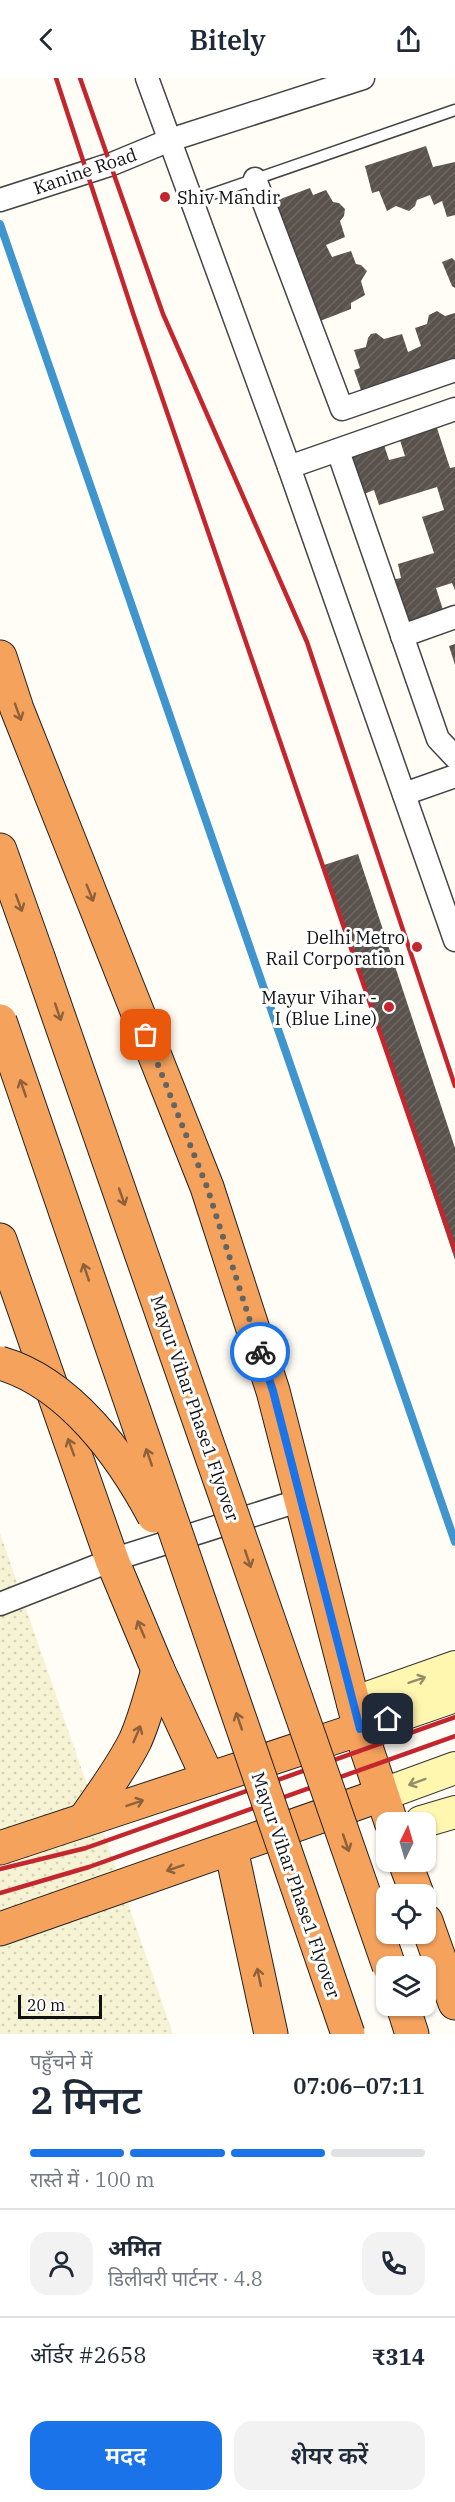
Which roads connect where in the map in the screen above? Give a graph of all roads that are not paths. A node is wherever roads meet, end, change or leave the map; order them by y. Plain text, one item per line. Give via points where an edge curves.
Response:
1 (147, 78) edge
2 (363, 78) edge
3 (455, 110) edge
4 (170, 140) junction
5 (255, 179) junction
6 (0, 200) edge
7 (192, 201) junction
8 (455, 370) edge
9 (455, 409) edge
10 (338, 451) junction
11 (289, 466) junction
12 (455, 617) edge
13 (402, 636) junction
14 (0, 657) edge
15 (455, 758) edge
16 (455, 776) edge
17 (404, 794) junction
18 (0, 850) edge
19 (455, 940) edge
20 (0, 1020) edge
21 (0, 1240) edge
22 (0, 1363) edge
23 (301, 1500) junction
24 (112, 1560) junction
25 (195, 1592) junction
26 (0, 1604) edge
27 (455, 1667) edge
28 (158, 1670) junction
29 (441, 1701) edge
30 (364, 1708) junction
31 (453, 1768) edge
32 (208, 1778) junction
33 (386, 1809) edge
34 (455, 1812) edge
35 (436, 1818) edge
36 (84, 1820) junction
37 (0, 1848) edge
38 (231, 1849) junction
39 (0, 1929) edge
40 (434, 1944) edge
41 (386, 1956) edge
42 (455, 2003) edge
43 (406, 2016) edge
44 (343, 2026) edge
45 (271, 2034) edge
46 (412, 2034) edge

1 - 4 street
2 - 4 street, Kanine Road
3 - 5 lane
4 - 6 street, Kanine Road via 112,164
4 - 7 street
5 - 7 lane
5 - 8 street via 342,409
7 - 11 street
9 - 10 street
10 - 11 street
10 - 13 street
11 - 17 street
12 - 13 street
13 - 15 street via 438,740
14 -> 23 highway via 17,709 207,1187 273,1391
16 - 17 street
17 - 19 street
18 -> 41 highway, Mayur Vihar Phase1 Flyover, bridge
25 -> 20 highway, Mayur Vihar Phase1 Flyover, bridge
24 -> 21 highway
22 - 25 highway, bridge via 57,1392 110,1444
23 - 24 street
23 - 30 highway
24 - 26 street
28 -> 24 highway
44 -> 25 highway, Mayur Vihar Phase1 Flyover, bridge
30 -> 27 street
28 - 32 highway
36 -> 28 highway via 112,1782 135,1740
29 - 30 street
30 - 32 highway
30 - 33 highway
31 -> 33 street
36 -> 32 highway
33 - 38 highway
34 - 35 street
36 - 37 highway
38 -> 39 highway
45 -> 38 highway
40 - 42 highway
43 - 46 highway

